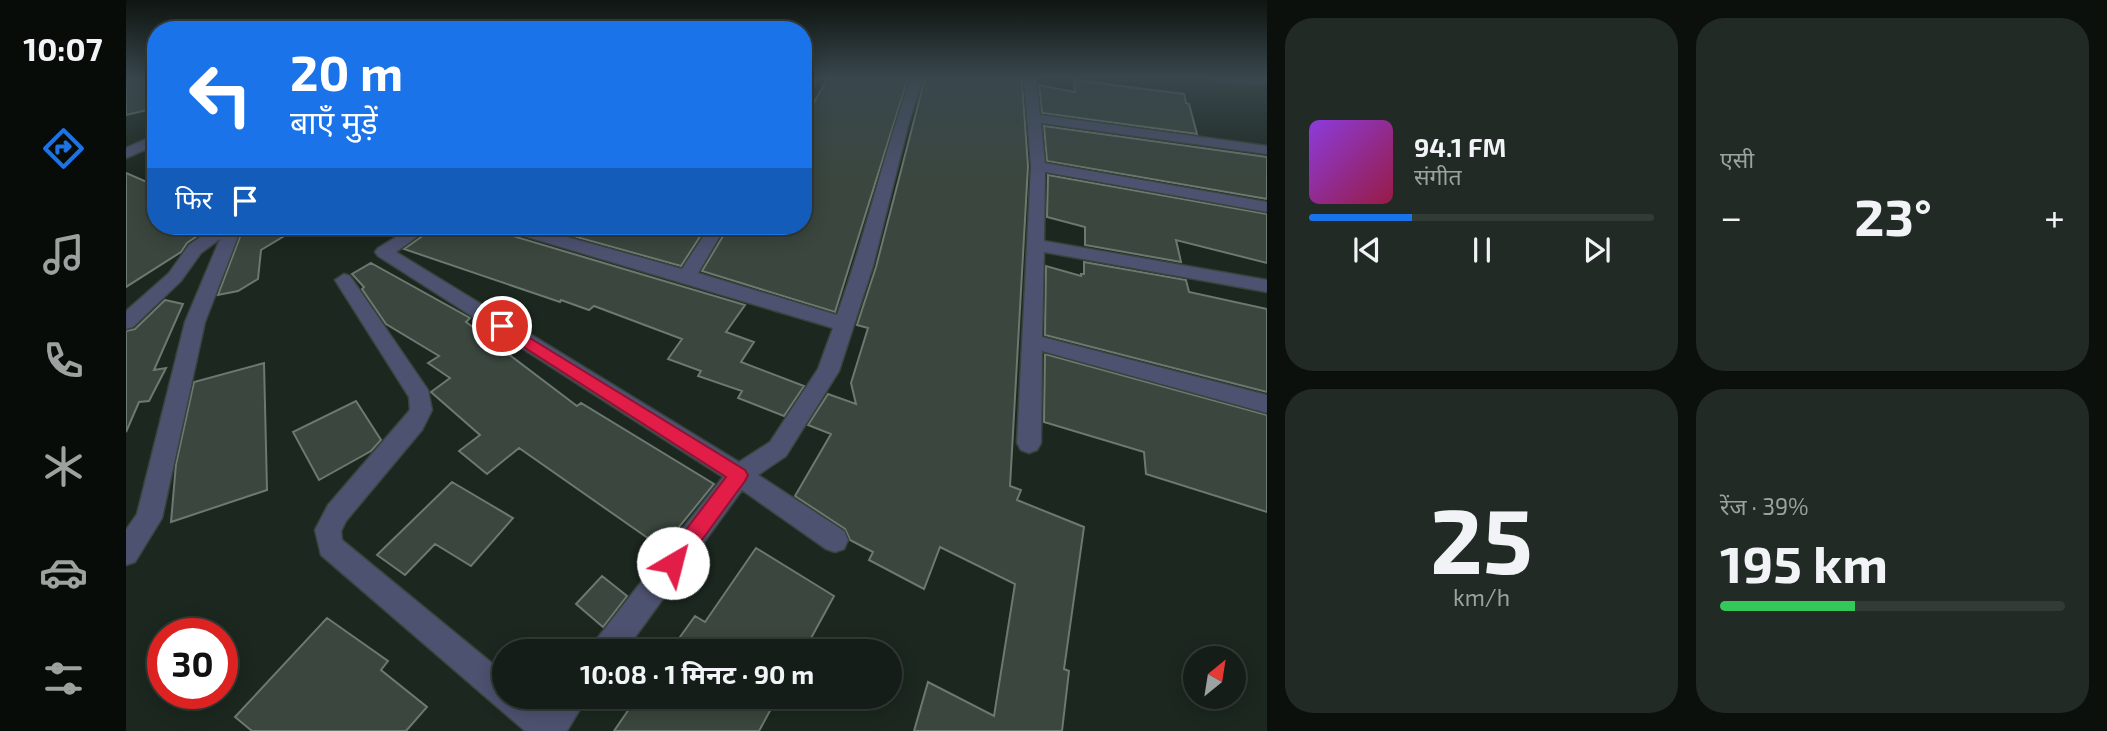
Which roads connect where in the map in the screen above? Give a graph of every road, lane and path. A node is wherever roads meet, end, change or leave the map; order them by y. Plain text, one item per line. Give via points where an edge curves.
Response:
1 (905, 112) edge
2 (1033, 112) edge
3 (1034, 118) junction
4 (147, 144) edge
5 (1267, 150) edge
6 (126, 154) edge
7 (1038, 166) junction
8 (1267, 207) edge
9 (214, 235) edge
10 (230, 235) edge
11 (404, 235) edge
12 (540, 235) edge
13 (565, 235) edge
14 (712, 235) edge
15 (560, 241) junction
16 (1035, 245) junction
17 (687, 276) junction
18 (345, 279) dead end
19 (1267, 286) edge
20 (126, 322) edge
21 (844, 324) junction
22 (1032, 341) junction
23 (1267, 404) edge
24 (1029, 443) dead end
25 (739, 475) junction
26 (835, 540) dead end
27 (126, 553) edge
28 (616, 639) edge
29 (492, 682) edge
30 (524, 709) edge
31 (563, 709) edge
32 (548, 730) edge

1 - 21 street
2 - 3 street
3 - 5 street
3 - 7 street
4 - 6 street
7 - 8 street
7 - 16 street
9 - 20 street via 195,249 175,276
10 - 27 street via 195,322 149,518
11 - 25 street via 384,252
12 - 15 street
13 - 15 street
14 - 17 street
15 - 17 street
16 - 19 street
16 - 22 street
17 - 21 street
18 - 29 street via 420,396 421,410 337,513 328,530 330,546
21 - 25 street via 828,371 778,449
22 - 23 street
22 - 24 street
25 - 26 street
25 - 28 street
30 - 32 street
31 - 32 street

